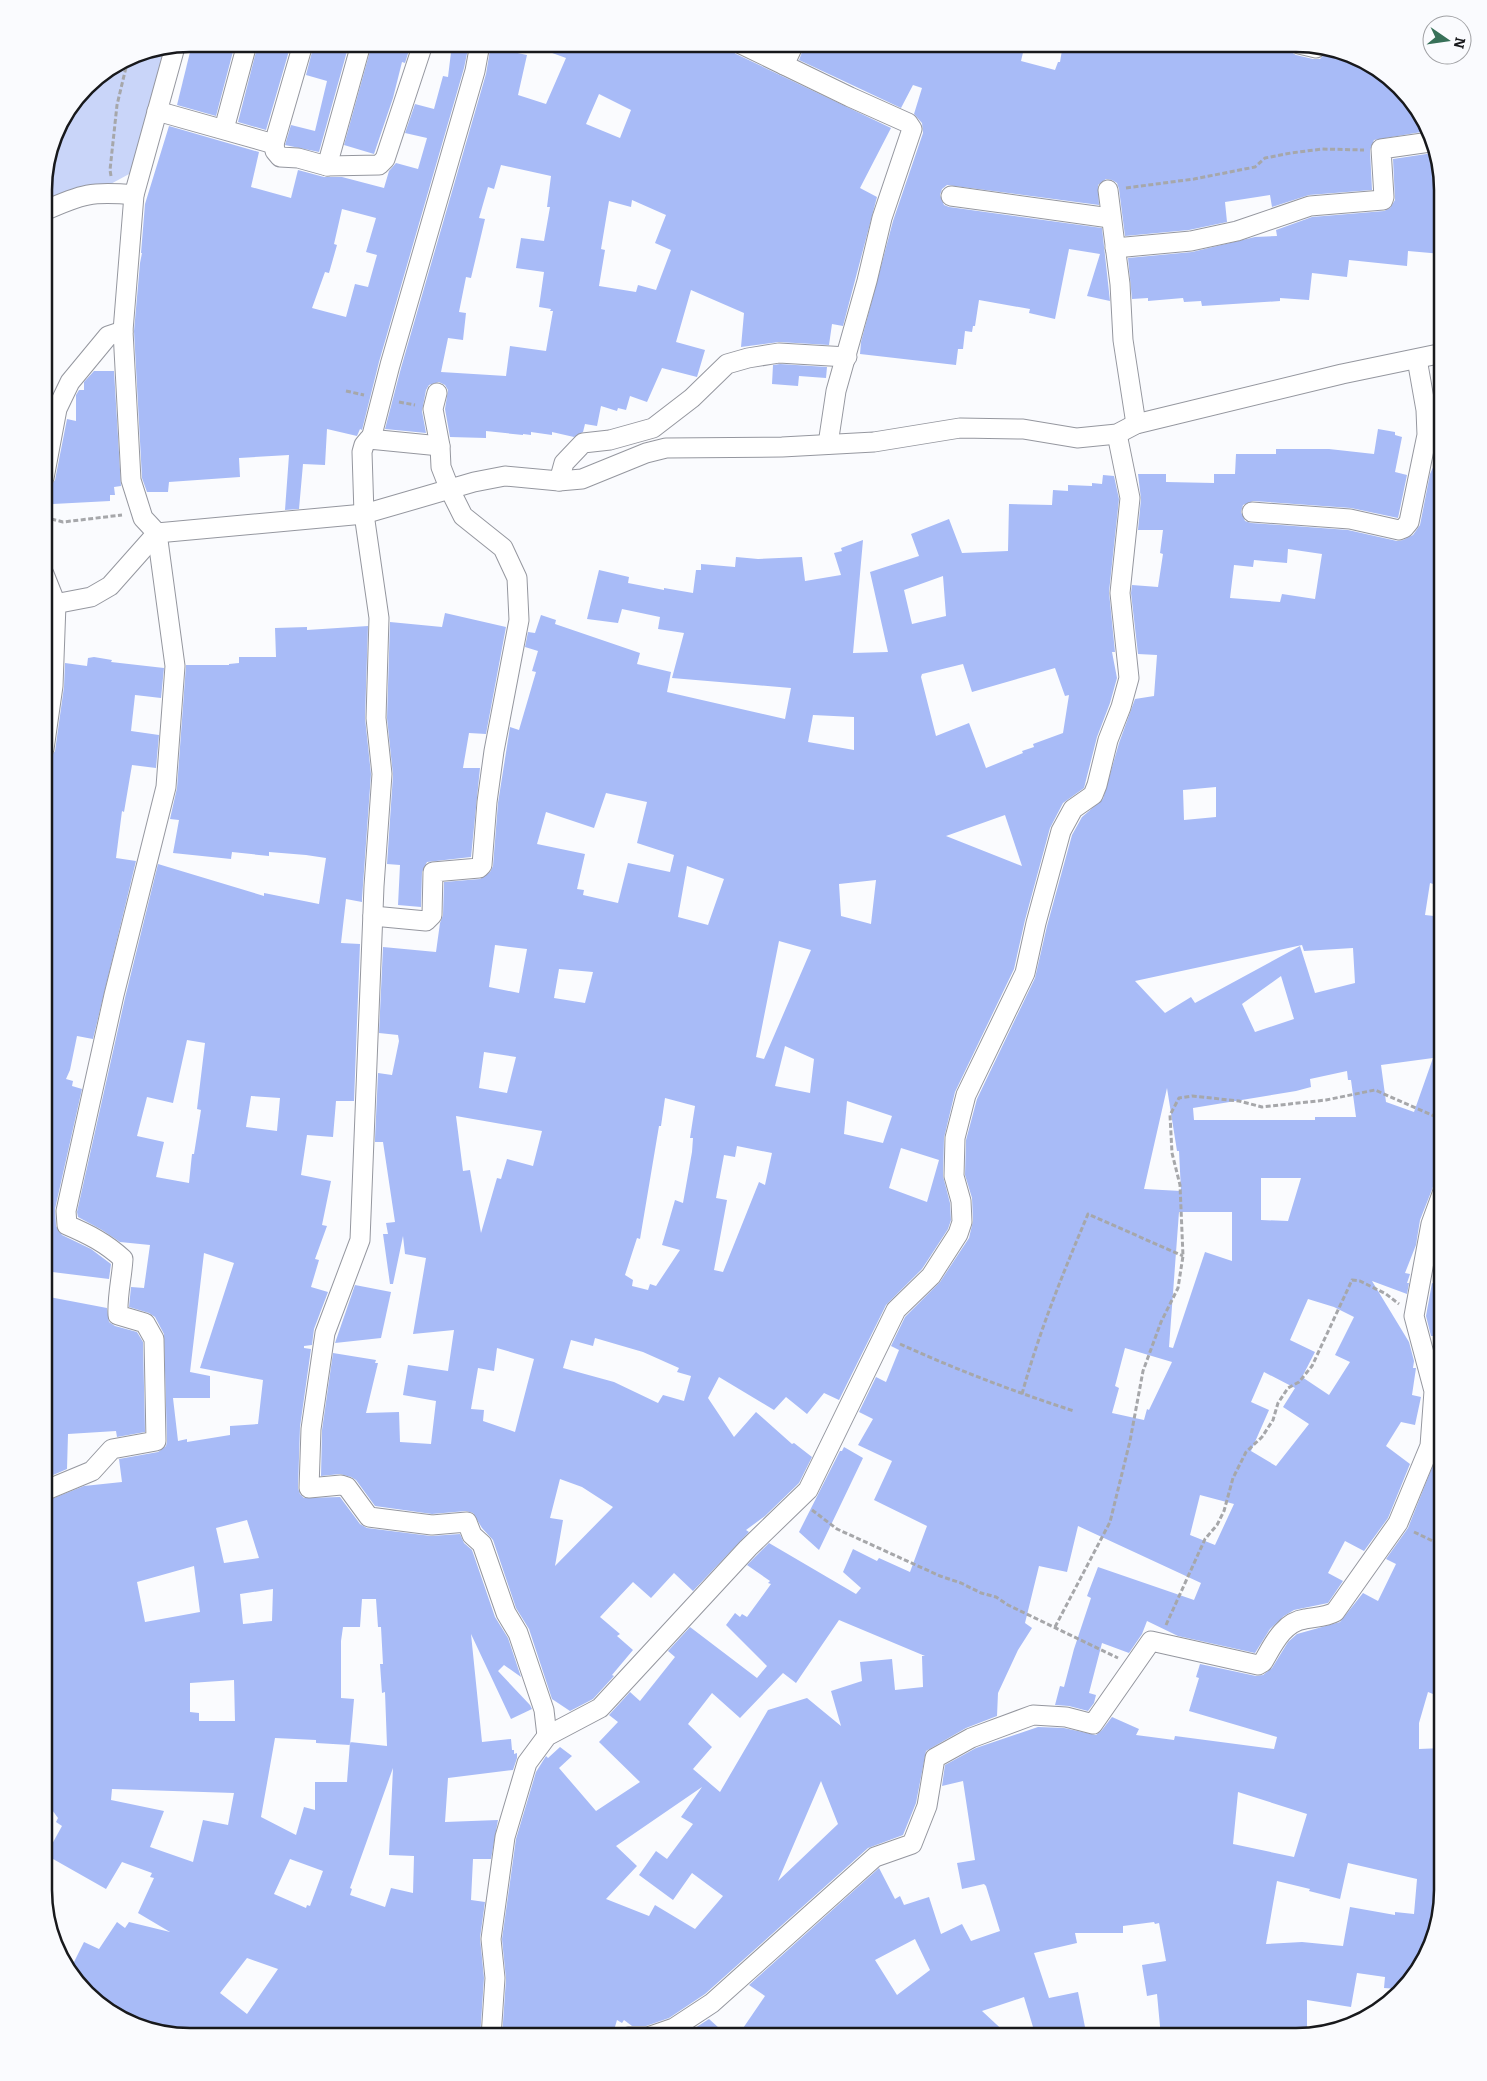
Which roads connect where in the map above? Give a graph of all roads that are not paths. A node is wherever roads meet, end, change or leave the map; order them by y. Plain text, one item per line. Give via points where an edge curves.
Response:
1 (244, 53) edge
2 (300, 53) edge
3 (359, 53) edge
4 (420, 53) edge
5 (478, 53) edge
6 (759, 53) edge
7 (790, 53) edge
8 (173, 54) edge
9 (784, 65) junction
10 (157, 111) junction
11 (224, 129) junction
12 (1426, 143) edge
13 (274, 144) junction
14 (327, 166) junction
15 (1108, 190) road end
16 (134, 195) junction
17 (951, 196) dead end
18 (53, 207) edge
19 (1110, 218) junction
20 (1115, 248) junction
21 (123, 331) junction
22 (1434, 355) edge
23 (847, 357) junction
24 (1417, 359) junction
25 (436, 393) dead end
26 (53, 405) edge
27 (1136, 424) junction
28 (1117, 434) junction
29 (371, 439) junction
30 (828, 444) junction
31 (440, 446) junction
32 (559, 481) junction
33 (450, 490) junction
34 (1252, 512) dead end
35 (364, 514) junction
36 (157, 533) junction
37 (53, 604) edge
38 (374, 916) junction
39 (1434, 1216) edge
40 (1434, 1390) edge
41 (1434, 1390) edge
42 (52, 1488) edge
43 (547, 1736) junction
44 (492, 2028) edge
45 (674, 2028) edge

1 - 11 street
2 - 13 street
3 - 14 street
4 - 14 street via 385,159 379,165
5 - 29 street
6 - 9 street
7 - 9 street
8 - 10 street
9 - 23 street via 908,123 912,129 882,218
10 - 11 street
10 - 16 street
11 - 13 street
12 - 20 street via 1381,149 1383,200 1310,206 1191,241
13 - 14 street via 280,157
15 - 19 street
16 - 18 street via 95,192
16 - 21 street
17 - 19 street
19 - 20 street
20 - 27 street via 1123,340
21 - 26 street via 108,336
21 - 36 street via 130,480 143,518
22 - 24 street
23 - 30 street via 836,391
23 - 32 street via 779,353 727,364 692,398 653,428 610,440 583,443 564,463
24 - 27 street
24 - 34 street via 1427,435 1410,522 1404,528 1399,530 1350,519
25 - 31 street via 433,409
27 - 28 street
28 - 30 street via 1077,438 1023,429 960,428 874,442
28 - 43 street via 1130,498 1120,593 1129,678 1108,740 1098,785 1093,795 1073,809 1061,831 1026,973 966,1095 955,1138 954,1176 962,1222 958,1234 931,1276 896,1310 808,1490 748,1548 600,1708
29 - 31 street
29 - 35 street via 362,452
30 - 32 street via 666,448 582,479
31 - 33 street via 441,467
32 - 33 street via 505,476
33 - 35 street
33 - 38 street via 463,516 503,548 517,578 519,620 494,751 483,860 479,868 433,872 432,915 426,920
35 - 36 street
35 - 38 street via 379,618 376,718 382,774
36 - 37 street via 110,586 91,597
36 - 42 street via 174,666 166,787 114,995 66,1210 67,1225 112,1248 123,1259 118,1315 145,1323 154,1340 156,1441 112,1449 92,1471
38 - 43 street via 360,1240 325,1333 311,1429 309,1488 348,1487 369,1517 432,1525 466,1522 472,1535 482,1544 506,1613 518,1633 544,1710
39 - 40 street via 1414,1316
41 - 45 street via 1430,1446 1398,1523 1335,1612 1299,1620 1282,1630 1258,1665 1151,1641 1093,1724 1066,1717 1033,1716 971,1738 936,1758 927,1806 912,1844 875,1857 712,2003
43 - 44 street via 527,1763 504,1837 491,1939 495,1978

